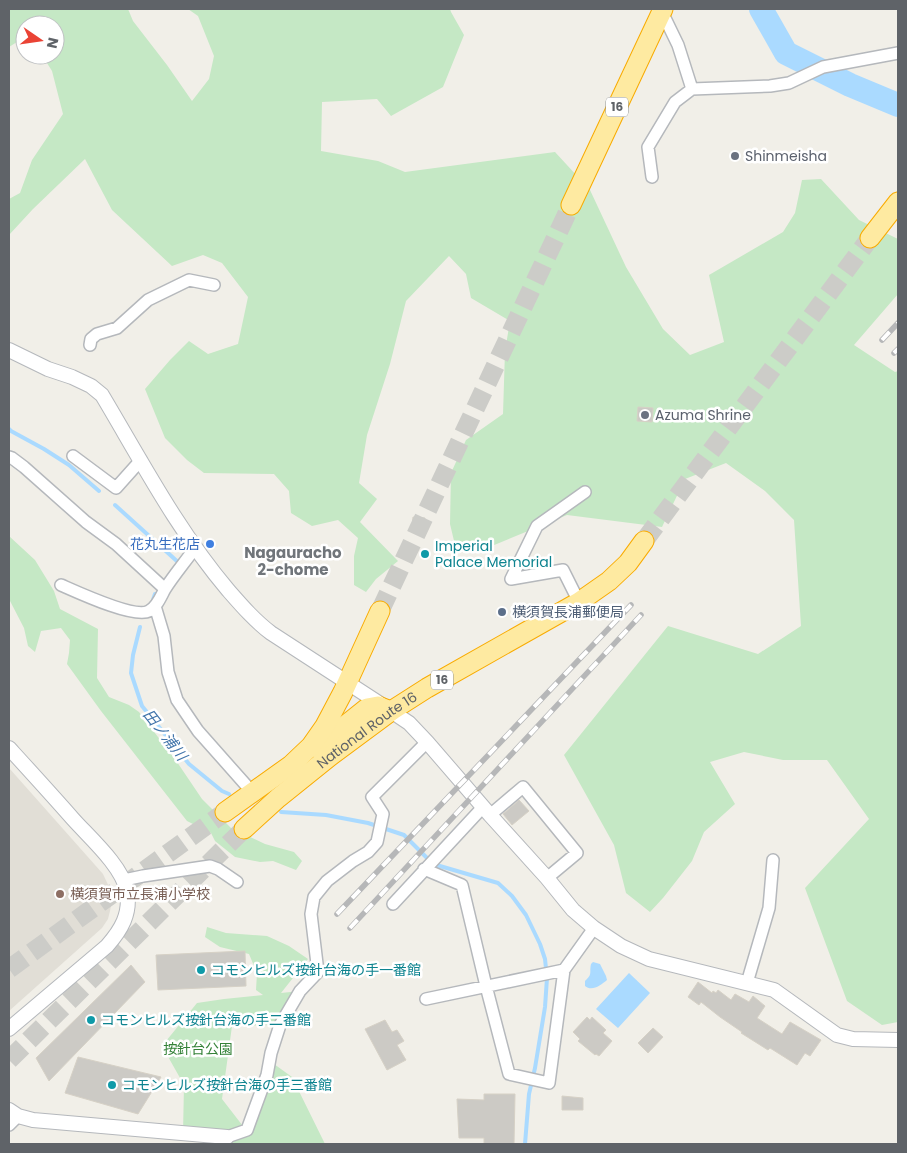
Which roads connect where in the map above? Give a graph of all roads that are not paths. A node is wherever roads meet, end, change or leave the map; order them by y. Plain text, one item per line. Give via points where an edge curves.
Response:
1 (661, 10) edge
2 (898, 53) edge
3 (692, 89) junction
4 (652, 177) dead end
5 (898, 202) edge
6 (571, 204) tunnel mouth
7 (870, 238) tunnel mouth
8 (214, 285) dead end
9 (90, 345) dead end
10 (9, 350) edge
11 (73, 456) dead end
12 (9, 457) edge
13 (141, 460) junction
14 (585, 492) dead end
15 (644, 541) tunnel mouth
16 (195, 548) junction
17 (61, 585) dead end
18 (165, 589) junction
19 (579, 602) junction
20 (155, 606) junction
21 (380, 611) tunnel mouth
22 (347, 682) junction
23 (391, 711) junction
24 (427, 742) junction
25 (9, 748) edge
26 (291, 766) junction
27 (253, 793) junction
28 (487, 811) junction
29 (225, 812) tunnel mouth
30 (244, 829) tunnel mouth
31 (773, 860) dead end
32 (424, 869) junction
33 (547, 878) junction
34 (124, 880) junction
35 (237, 882) dead end
36 (392, 904) dead end
37 (594, 928) junction
38 (564, 970) junction
39 (746, 982) junction
40 (486, 986) junction
41 (426, 999) dead end
42 (9, 1029) edge
43 (898, 1040) edge
44 (12, 1117) edge
45 (227, 1137) joint

1 - 3 street via 678,45
1 - 6 highway, 16
2 - 3 street via 823,67 789,83
3 - 4 street via 676,102 648,147
5 - 7 highway
8 - 9 street via 189,280 148,300 117,328 97,334
10 - 13 street via 99,392
11 - 13 street via 116,488
12 - 18 street via 116,544
13 - 16 street
14 - 19 street via 537,526 511,579 563,570
15 - 19 highway, National Route 16 / 16 via 609,581
16 - 18 street
16 - 22 street via 256,622
17 - 20 street via 137,613 149,612
18 - 20 street
19 - 23 highway, National Route 16 / 16
20 - 27 street via 177,700 198,730
21 - 22 highway, National Route 16
22 - 23 street
22 - 26 highway, National Route 16 via 325,726
23 - 24 street via 409,723
23 - 26 highway via 378,706 367,708
23 - 30 highway, National Route 16 / 16 via 278,798
24 - 28 street
24 - 45 street via 372,796 383,814 377,842 368,852 327,880 314,896 311,914 318,972 300,991 280,1025 267,1075 247,1130
25 - 34 street
26 - 27 highway, National Route 16
27 - 29 highway, National Route 16
28 - 32 street
28 - 33 street
28 - 33 street via 523,787 577,853
31 - 39 street via 769,908
32 - 36 street
32 - 40 street via 462,884
33 - 37 street via 573,910
34 - 35 street via 210,866
34 - 42 street via 127,912 117,934
37 - 38 street
37 - 39 street via 649,959
38 - 40 street
38 - 40 street via 549,1083 509,1074
39 - 43 street via 774,990 837,1035 853,1040
40 - 41 street
44 - 45 street

